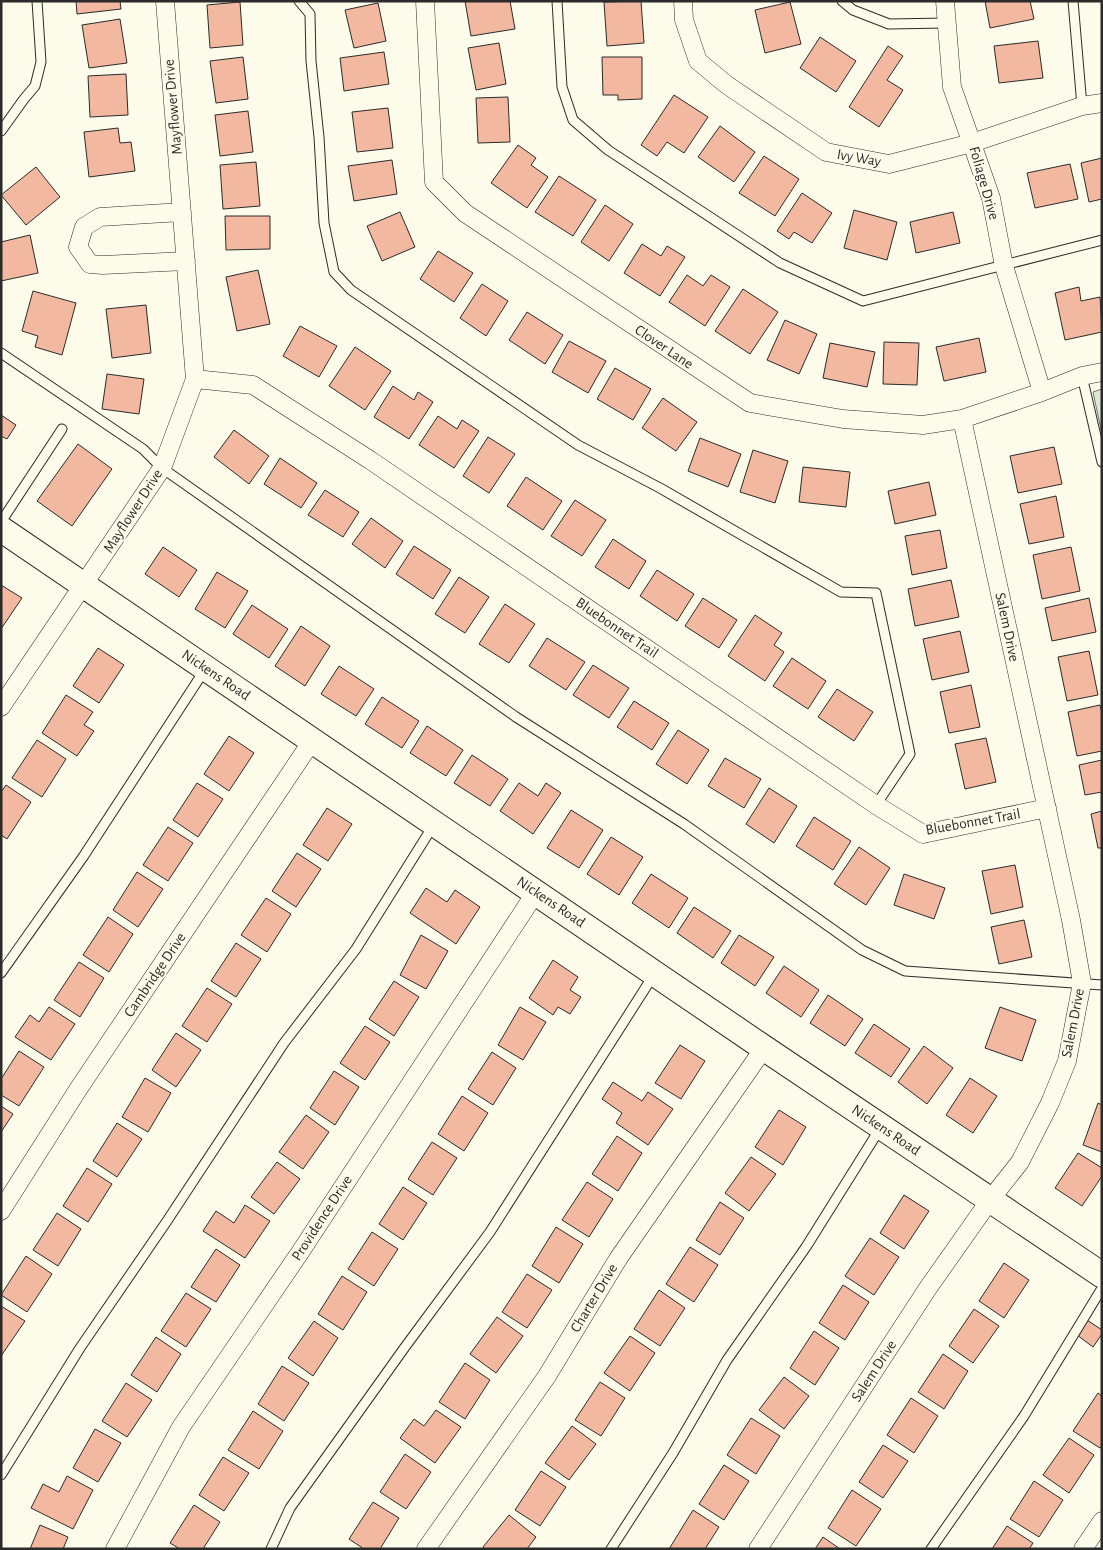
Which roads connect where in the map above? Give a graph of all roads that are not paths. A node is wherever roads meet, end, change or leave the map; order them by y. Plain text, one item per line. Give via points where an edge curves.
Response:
1 (37, 1) edge
2 (165, 1) edge
3 (299, 1) edge
4 (425, 1) edge
5 (557, 1) edge
6 (683, 1) edge
7 (842, 1) edge
8 (945, 1) edge
9 (1073, 1) edge
10 (946, 23) junction
11 (1102, 103) edge
12 (1082, 106) junction
13 (1, 131) edge
14 (972, 143) junction
15 (182, 212) junction
16 (1102, 240) edge
17 (186, 261) junction
18 (1004, 266) junction
19 (1, 353) edge
20 (1102, 372) edge
21 (1082, 376) junction
22 (195, 380) junction
23 (1042, 392) junction
24 (962, 420) junction
25 (62, 429) dead end
26 (1102, 462) edge
27 (162, 468) junction
28 (1, 522) edge
29 (1, 529) edge
30 (84, 585) junction
31 (206, 668) junction
32 (1, 707) edge
33 (312, 741) junction
34 (876, 805) junction
35 (1047, 808) junction
36 (435, 823) junction
37 (536, 892) junction
38 (1, 973) edge
39 (655, 973) junction
40 (1082, 982) junction
41 (1102, 984) edge
42 (764, 1048) junction
43 (882, 1127) junction
44 (990, 1200) junction
45 (1, 1211) edge
46 (1102, 1275) edge
47 (1102, 1288) edge
48 (1, 1475) edge
49 (1102, 1521) edge
50 (115, 1549) edge
51 (271, 1549) edge
52 (426, 1549) edge
53 (610, 1549) edge
54 (758, 1549) edge
55 (931, 1549) edge
56 (1083, 1549) edge

1 - 13 lane via 41,62 35,86
2 - 15 street, Mayflower Drive
3 - 34 lane via 310,14 324,222 334,272 351,290 578,445 841,592 876,593 910,754
4 - 24 street, Clover Lane via 434,182 465,213 750,403 843,419 923,425
5 - 18 lane via 562,87 573,120 608,150 780,263 863,302
6 - 14 street, Ivy Way via 684,20 698,61 826,152 889,164
7 - 10 lane via 853,10 889,24
8 - 10 street, Foliage Drive
9 - 12 lane
10 - 14 street, Foliage Drive via 952,87
11 - 12 street, Ivy Way
12 - 14 street, Ivy Way
14 - 18 street, Foliage Drive via 991,198
15 - 17 street, Mayflower Drive
15 - 17 street via 100,217 84,227 78,247 90,264
16 - 18 lane
17 - 22 street, Mayflower Drive
18 - 23 street, Foliage Drive
19 - 27 lane via 143,449
20 - 21 street, Clover Lane
21 - 23 street, Clover Lane
21 - 26 lane
22 - 27 street, Mayflower Drive
22 - 34 street, Bluebonnet Trail via 253,385 370,460
23 - 24 street, Clover Lane
24 - 35 street, Salem Drive
25 - 28 lane
27 - 30 street, Mayflower Drive
27 - 40 lane via 516,717 684,824 862,950 904,971
29 - 30 street, Nickens Road
30 - 31 street, Nickens Road
30 - 32 street, Mayflower Drive
31 - 33 street, Nickens Road
31 - 38 lane via 83,857
33 - 36 street, Nickens Road
33 - 45 street, Cambridge Drive via 79,1088
34 - 35 street, Bluebonnet Trail via 923,834
35 - 40 street, Salem Drive
36 - 37 street, Nickens Road
36 - 48 lane via 356,949 284,1043 80,1348
37 - 39 street, Nickens Road
37 - 50 street, Providence Drive via 301,1251 180,1428
39 - 42 street, Nickens Road
39 - 51 lane via 490,1232 290,1508
40 - 41 lane
40 - 44 street, Salem Drive via 1067,1061 1050,1103 1020,1162
42 - 43 street, Nickens Road
42 - 52 street, Charter Drive via 618,1259 547,1376
43 - 44 street, Nickens Road
43 - 53 lane via 806,1246 727,1360 673,1453
44 - 46 street, Nickens Road
44 - 54 street, Salem Drive via 928,1288
47 - 55 lane via 1024,1416
49 - 56 street

